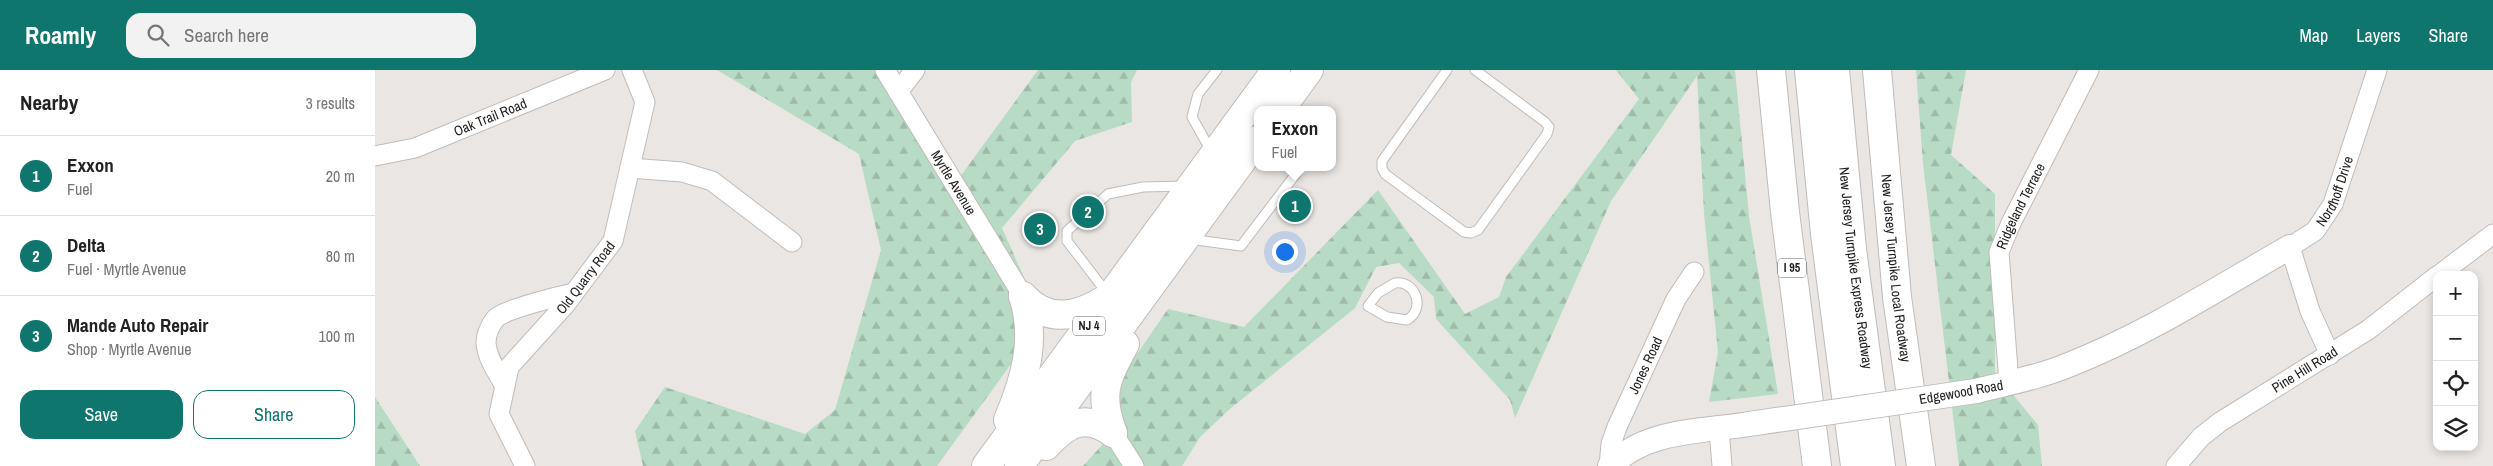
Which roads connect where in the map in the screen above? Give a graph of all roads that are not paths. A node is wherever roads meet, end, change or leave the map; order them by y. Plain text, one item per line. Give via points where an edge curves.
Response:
1 (605, 70) edge
2 (632, 70) edge
3 (885, 70) edge
4 (915, 70) edge
5 (1217, 70) edge
6 (1276, 70) edge
7 (1309, 70) edge
8 (1447, 70) edge
9 (1475, 70) edge
10 (1771, 70) edge
11 (1809, 70) edge
12 (1835, 70) edge
13 (1877, 70) edge
14 (2089, 70) edge
15 (2377, 70) edge
16 (898, 92) junction
17 (1285, 106) edge
18 (1254, 144) edge
19 (375, 156) edge
20 (1213, 156) junction
21 (630, 168) junction
22 (1298, 171) edge
23 (1191, 186) junction
24 (2493, 234) edge
25 (792, 242) dead end
26 (1181, 246) junction
27 (2290, 248) junction
28 (2445, 271) edge
29 (1694, 272) dead end
30 (2433, 280) edge
31 (574, 293) junction
32 (1023, 296) junction
33 (1110, 296) junction
34 (1368, 306) joint
35 (2330, 355) junction
36 (2009, 384) junction
37 (505, 386) junction
38 (1719, 429) junction
39 (1113, 433) junction
40 (525, 466) edge
41 (985, 466) edge
42 (1019, 466) edge
43 (1027, 466) edge
44 (1134, 466) edge
45 (1610, 466) edge
46 (1722, 466) edge
47 (1817, 466) edge
48 (1855, 466) edge
49 (1881, 466) edge
50 (1921, 466) edge
51 (2176, 466) edge

1 - 19 street, Oak Trail Road via 415,148
2 - 21 street, Old Quarry Road via 645,102
3 - 16 street, Myrtle Avenue
4 - 16 street
5 - 20 lane via 1198,94 1192,117
6 - 20 highway, NJ 4
7 - 17 highway
8 - 9 lane via 1382,161 1381,168 1464,232 1471,233 1478,230 1549,128
10 - 47 highway, I 95
11 - 48 highway, New Jersey Turnpike Express Roadway
12 - 49 highway, New Jersey Turnpike Express Roadway via 1852,249
13 - 50 highway, New Jersey Turnpike Local Roadway via 1896,289
14 - 36 street, Ridgeland Terrace via 1999,252
15 - 27 street, Nordhoff Drive via 2333,204 2315,231
16 - 32 street, Myrtle Avenue
18 - 26 highway, NJ 4
20 - 23 highway, NJ 4
21 - 25 street via 682,172 711,181
21 - 31 street, Old Quarry Road via 613,241
22 - 26 lane via 1241,246
23 - 33 highway, NJ 4
23 - 33 lane via 1143,187 1109,194 1067,231 1067,241
24 - 28 street, Pine Hill Road
26 - 39 highway via 1106,383 1103,399
26 - 42 highway, NJ 4
27 - 35 street via 2310,311
27 - 36 street, Edgewood Road via 2197,303 2121,342 2070,365
29 - 45 street, Jones Road via 1676,299 1617,427 1611,444
30 - 35 street, Pine Hill Road
31 - 37 street, Old Quarry Road via 509,367
31 - 37 street via 552,297 497,317 489,328 487,344
32 - 33 highway via 1042,311 1058,315 1082,310
32 - 41 highway via 1030,331 1025,376 1008,421
33 - 41 highway, NJ 4
34 - 34 lane via 1387,317 1407,320 1417,306 1416,296 1405,283 1395,283 1378,293
35 - 51 street, Pine Hill Road via 2220,422 2201,437
36 - 38 street, Edgewood Road, bridge
37 - 40 street, Old Quarry Road via 499,414
38 - 45 street, Edgewood Road via 1658,438 1625,452
38 - 46 street
39 - 43 highway via 1093,423 1071,425
39 - 44 street

